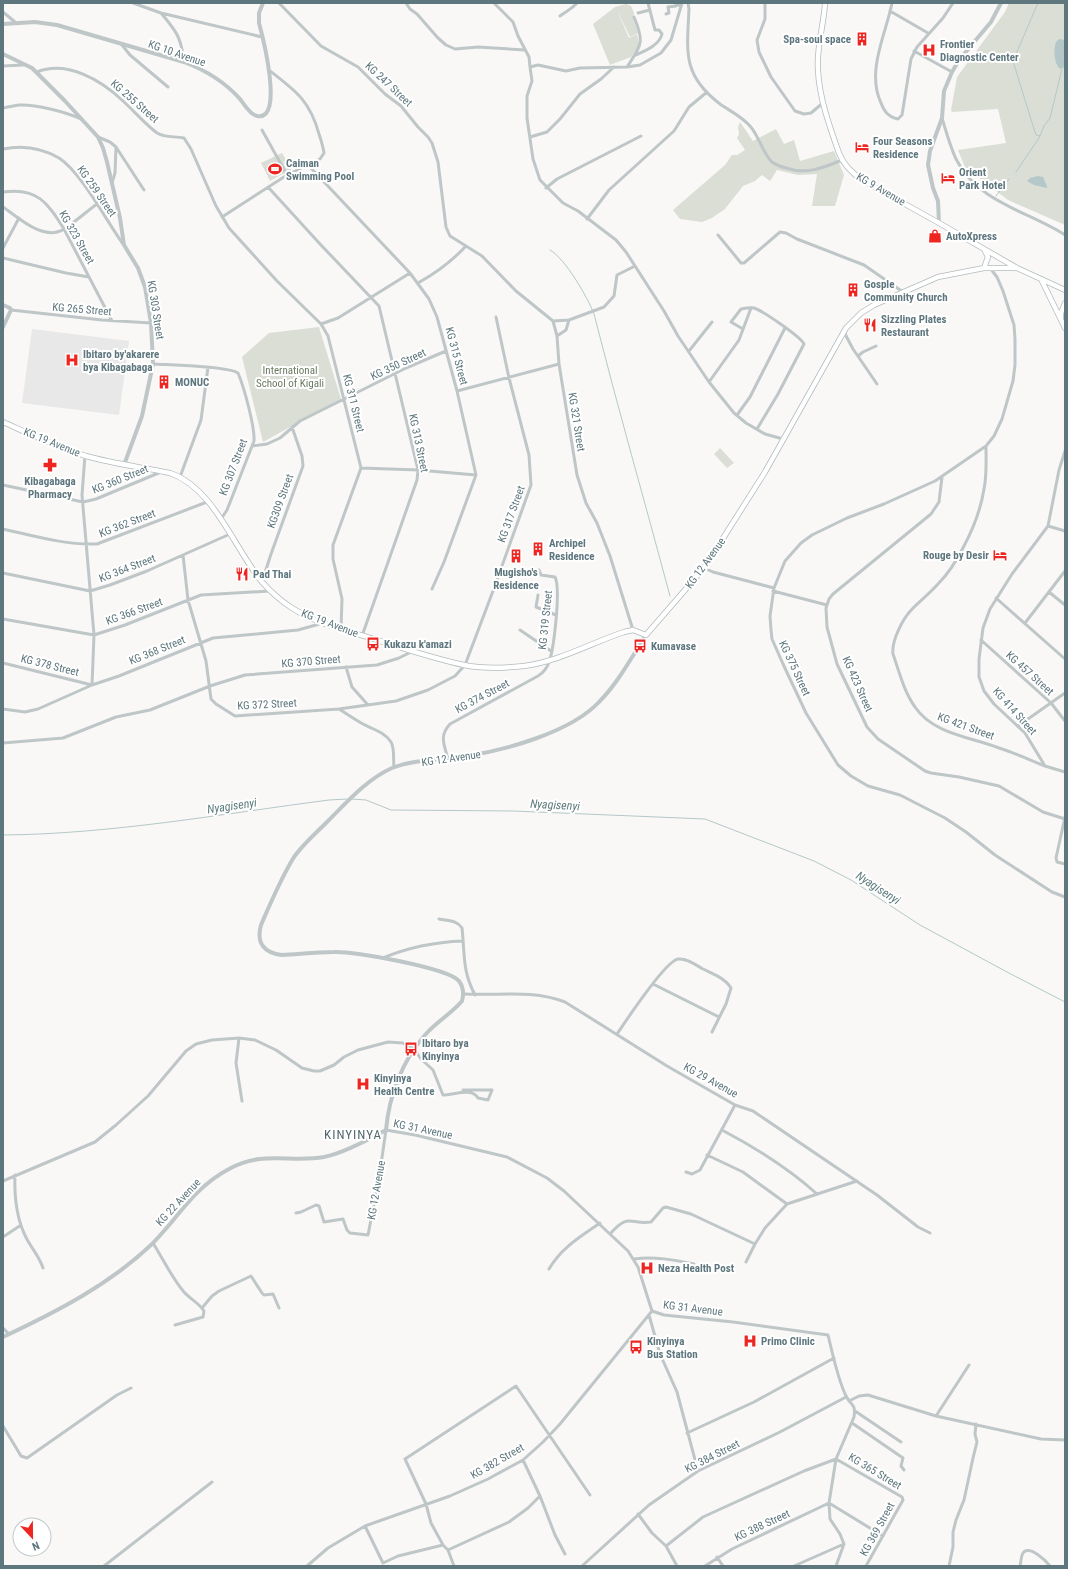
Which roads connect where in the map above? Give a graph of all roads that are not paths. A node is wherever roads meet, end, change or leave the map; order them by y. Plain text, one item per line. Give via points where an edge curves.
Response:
1 (133, 3) edge
2 (263, 3) edge
3 (279, 3) edge
4 (406, 3) edge
5 (494, 3) edge
6 (577, 3) edge
7 (648, 3) edge
8 (688, 3) edge
9 (765, 3) edge
10 (825, 3) edge
11 (892, 3) edge
12 (953, 3) edge
13 (1001, 3) edge
14 (681, 4) edge
15 (650, 10) junction
16 (890, 11) junction
17 (3, 12) edge
18 (161, 12) junction
19 (638, 13) dead end
20 (666, 14) dead end
21 (560, 16) dead end
22 (634, 17) dead end
23 (15, 22) junction
24 (3, 24) edge
25 (928, 33) junction
26 (262, 37) junction
27 (122, 45) junction
28 (525, 50) junction
29 (914, 51) junction
30 (3, 54) edge
31 (634, 56) junction
32 (184, 62) junction
33 (25, 64) junction
34 (3, 66) edge
35 (530, 67) junction
36 (614, 67) junction
37 (627, 67) junction
38 (270, 71) junction
39 (37, 72) junction
40 (952, 72) junction
41 (168, 88) dead end
42 (707, 92) junction
43 (824, 102) junction
44 (3, 108) edge
45 (942, 118) junction
46 (84, 121) junction
47 (262, 130) dead end
48 (641, 136) dead end
49 (98, 137) junction
50 (530, 138) junction
51 (116, 147) junction
52 (3, 149) edge
53 (842, 160) junction
54 (308, 166) junction
55 (287, 175) junction
56 (112, 183) junction
57 (268, 187) junction
58 (546, 188) junction
59 (144, 190) dead end
60 (3, 192) edge
61 (97, 204) junction
62 (3, 207) edge
63 (222, 217) junction
64 (19, 218) junction
65 (587, 219) junction
66 (939, 223) junction
67 (64, 229) junction
68 (718, 235) dead end
69 (1065, 235) edge
70 (124, 245) junction
71 (466, 246) junction
72 (3, 248) edge
73 (983, 248) junction
74 (3, 258) edge
75 (1004, 260) junction
76 (635, 266) junction
77 (998, 267) junction
78 (984, 268) junction
79 (990, 268) junction
80 (1017, 268) junction
81 (410, 273) junction
82 (89, 277) junction
83 (1041, 279) junction
84 (418, 283) junction
85 (1065, 290) edge
86 (903, 292) junction
87 (371, 298) junction
88 (1065, 303) edge
89 (3, 305) edge
90 (751, 308) junction
91 (11, 310) junction
92 (496, 317) dead end
93 (569, 320) junction
94 (112, 321) junction
95 (553, 321) junction
96 (712, 322) dead end
97 (1062, 322) junction
98 (151, 323) junction
99 (321, 324) junction
100 (3, 327) edge
101 (785, 328) junction
102 (1065, 328) edge
103 (743, 329) junction
104 (844, 332) junction
105 (557, 336) junction
106 (876, 346) dead end
107 (446, 351) junction
108 (689, 351) junction
109 (858, 356) junction
110 (153, 364) junction
111 (559, 364) junction
112 (208, 367) junction
113 (394, 374) junction
114 (509, 378) junction
115 (709, 382) junction
116 (877, 384) dead end
117 (457, 391) junction
118 (343, 400) junction
119 (736, 415) junction
120 (3, 422) edge
121 (292, 427) junction
122 (757, 429) junction
123 (782, 439) junction
124 (252, 446) junction
125 (986, 446) junction
126 (1065, 451) edge
127 (85, 455) junction
128 (124, 465) junction
129 (361, 468) junction
130 (418, 470) junction
131 (162, 472) junction
132 (476, 475) junction
133 (180, 477) junction
134 (942, 477) junction
135 (3, 485) edge
136 (83, 502) junction
137 (208, 502) junction
138 (221, 519) junction
139 (1048, 526) junction
140 (3, 530) edge
141 (1065, 532) edge
142 (230, 534) junction
143 (86, 544) junction
144 (183, 555) junction
145 (704, 568) junction
146 (539, 570) dead end
147 (1065, 571) edge
148 (3, 573) edge
149 (262, 582) junction
150 (432, 589) dead end
151 (773, 590) junction
152 (90, 591) junction
153 (270, 591) junction
154 (1049, 592) junction
155 (538, 595) dead end
156 (996, 598) junction
157 (188, 600) junction
158 (827, 605) junction
159 (1065, 605) edge
160 (556, 615) junction
161 (3, 619) edge
162 (324, 623) junction
163 (1025, 623) junction
164 (340, 629) junction
165 (520, 630) dead end
166 (633, 630) junction
167 (94, 635) junction
168 (646, 635) junction
169 (362, 636) junction
170 (981, 640) junction
171 (199, 643) junction
172 (413, 651) junction
173 (551, 651) junction
174 (1065, 659) edge
175 (550, 662) junction
176 (3, 663) edge
177 (465, 665) junction
178 (346, 667) junction
179 (92, 685) junction
180 (210, 686) junction
181 (1065, 693) edge
182 (1051, 703) junction
183 (368, 705) junction
184 (3, 708) edge
185 (339, 709) junction
186 (1065, 721) edge
187 (1018, 726) junction
188 (3, 743) edge
189 (448, 759) junction
190 (1045, 766) junction
191 (394, 767) junction
192 (1065, 772) edge
193 (1065, 818) edge
194 (1065, 864) edge
195 (1065, 897) edge
196 (439, 919) dead end
197 (463, 940) junction
198 (382, 958) junction
199 (652, 984) junction
200 (464, 994) junction
201 (476, 995) junction
202 (719, 1017) junction
203 (712, 1032) dead end
204 (617, 1034) junction
205 (239, 1038) junction
206 (414, 1049) junction
207 (463, 1090) dead end
208 (242, 1102) dead end
209 (735, 1105) junction
210 (386, 1130) junction
211 (722, 1130) junction
212 (707, 1156) junction
213 (686, 1172) dead end
214 (15, 1175) junction
215 (3, 1181) edge
216 (857, 1181) junction
217 (816, 1194) junction
218 (787, 1204) junction
219 (296, 1213) dead end
220 (600, 1223) junction
221 (21, 1225) junction
222 (930, 1233) dead end
223 (610, 1234) junction
224 (3, 1237) edge
225 (153, 1243) junction
226 (755, 1244) junction
227 (634, 1259) junction
228 (746, 1262) dead end
229 (694, 1264) dead end
230 (43, 1268) dead end
231 (549, 1269) dead end
232 (202, 1308) junction
233 (279, 1308) dead end
234 (652, 1311) junction
235 (649, 1314) junction
236 (175, 1325) dead end
237 (3, 1328) edge
238 (9, 1334) junction
239 (3, 1337) edge
240 (834, 1358) junction
241 (969, 1365) dead end
242 (131, 1388) dead end
243 (846, 1397) junction
244 (849, 1401) junction
245 (855, 1411) junction
246 (936, 1416) junction
247 (852, 1423) junction
248 (976, 1424) junction
249 (3, 1426) edge
250 (687, 1433) junction
251 (549, 1436) junction
252 (1065, 1440) edge
253 (901, 1442) dead end
254 (836, 1459) junction
255 (523, 1460) junction
256 (904, 1470) dead end
257 (698, 1471) junction
258 (212, 1482) dead end
259 (590, 1495) dead end
260 (540, 1496) junction
261 (903, 1500) joint
262 (829, 1503) junction
263 (426, 1504) junction
264 (638, 1514) junction
265 (365, 1526) junction
266 (883, 1536) junction
267 (844, 1544) junction
268 (443, 1545) junction
269 (666, 1546) junction
270 (448, 1550) junction
271 (565, 1554) dead end
272 (717, 1557) junction
273 (104, 1566) edge
274 (307, 1566) edge
275 (454, 1566) edge
276 (582, 1566) edge
277 (678, 1566) edge
278 (705, 1566) edge
279 (723, 1566) edge
280 (794, 1566) edge
281 (836, 1566) edge
282 (866, 1566) edge
283 (949, 1566) edge
284 (1020, 1566) edge
285 (1050, 1566) edge

1 - 18 street
2 - 26 street, KG 10 Avenue via 259,13
3 - 71 street, KG 247 Street via 320,46 358,67 384,94 401,106 428,137 438,162 448,232
4 - 28 street via 435,35 455,49 478,47
5 - 28 street via 512,22
6 - 21 street via 570,11
7 - 15 street
8 - 42 street via 687,52 696,81
9 - 43 street via 765,19 757,46 771,77 795,111 811,113
10 - 43 main road, KG 9 Avenue via 818,54
11 - 16 street
12 - 25 street
13 - 40 street via 991,22
14 - 20 street via 668,7 669,13
14 - 37 street via 674,36 666,47 649,61
15 - 19 street
15 - 31 street via 655,30 659,30 661,37 655,44
16 - 25 street
16 - 29 street via 880,50 876,86 878,97 886,112 895,118 901,118 909,66
17 - 23 street
18 - 26 street
18 - 32 street via 182,44
22 - 31 street via 641,44
23 - 24 street, KG 10 Avenue
23 - 27 street, KG 10 Avenue via 57,25
25 - 29 street
26 - 38 street, KG 10 Avenue
27 - 32 street, KG 10 Avenue
27 - 41 street
28 - 35 street
29 - 40 street
30 - 33 street
31 - 37 street
32 - 38 street, KG 10 Avenue via 221,82 257,116 267,112 270,103
33 - 34 street
33 - 39 street
35 - 36 street via 540,65 566,72 580,68
35 - 50 street via 532,81 527,96
36 - 37 street
36 - 50 street via 580,94 547,132
38 - 54 street via 303,98 315,119 324,153 320,159
39 - 46 street
39 - 63 street, KG 255 Street via 48,68 65,69 90,78 121,99 157,133 184,138
40 - 45 street via 944,91
42 - 53 street via 750,126 767,156 776,165 790,170 807,171
42 - 65 street via 689,107 674,131 609,190
43 - 53 main road, KG 9 Avenue
44 - 46 street via 34,106
45 - 66 street via 930,151 928,165 938,201
45 - 69 street via 956,158 968,177 980,189
46 - 49 street
47 - 55 street
48 - 58 street via 557,179
49 - 51 street
49 - 56 street, KG 303 Street
50 - 58 street via 532,159
51 - 56 street
51 - 59 street
52 - 61 street, KG 259 Street via 26,146 59,158 69,166
53 - 66 main road, KG 9 Avenue via 860,179
54 - 55 street
54 - 81 street, KG 315 Street
55 - 57 street
56 - 70 street, KG 303 Street
57 - 63 street
57 - 87 street, KG 313 Street
58 - 65 street
60 - 67 street, KG 323 Street via 17,191 35,195 43,200
61 - 67 street
61 - 70 street, KG 259 Street
62 - 64 street
63 - 99 street, KG 311 Street via 272,277
64 - 67 street via 40,231 56,232
64 - 72 street
65 - 76 street via 616,240
66 - 73 main road, KG 9 Avenue
67 - 82 street, KG 323 Street
68 - 86 street via 741,263 744,263 780,232 786,233 864,265
70 - 98 street, KG 303 Street via 145,287
71 - 84 street via 454,259
71 - 95 street via 482,256 516,291
73 - 75 main road, KG 9 Avenue
73 - 78 main road via 988,257
74 - 82 street
75 - 77 main road
75 - 80 main road, KG 9 Avenue
76 - 93 street via 618,275 614,296 604,307
76 - 108 street
77 - 79 main road, KG 12 Avenue
77 - 80 main road, KG 12 Avenue
78 - 79 main road, KG 12 Avenue
78 - 86 main road, KG 12 Avenue via 938,277
79 - 125 street, KG 375 Street via 1001,285 1014,325 1015,365 1002,419
80 - 83 main road, KG 9 Avenue
81 - 84 street, KG 315 Street
81 - 87 street
82 - 94 street, KG 323 Street
83 - 85 main road, KG 9 Avenue
83 - 97 main road
84 - 107 street, KG 315 Street via 433,308
86 - 104 main road, KG 12 Avenue via 874,305 851,322
87 - 99 street via 338,318
87 - 113 street, KG 313 Street via 379,306 382,314
88 - 97 main road via 1061,314
89 - 91 street
90 - 101 street
90 - 103 street
90 - 103 street via 741,309 732,322
91 - 94 street, KG 265 Street
91 - 100 street
92 - 114 street, KG 317 Street
93 - 95 street
93 - 105 street via 566,330
94 - 98 street, KG 265 Street
95 - 105 street, KG 321 Street
96 - 108 street
97 - 102 main road
98 - 110 street, KG 303 Street
99 - 118 street, KG 311 Street via 328,336
101 - 119 street via 750,397
101 - 122 street via 804,344
103 - 115 street via 740,340
104 - 109 street
104 - 123 main road, KG 12 Avenue
105 - 111 street, KG 321 Street
106 - 109 street
107 - 113 street, KG 350 Street
107 - 117 street, KG 315 Street
108 - 115 street
109 - 116 street
110 - 112 street
110 - 128 street, KG 303 Street via 142,416
111 - 114 street
111 - 166 street, KG 321 Street via 577,475 586,503 610,556
112 - 124 street, KG 307 Street via 234,370 238,373 254,436
112 - 133 street via 201,420
113 - 118 street, KG 350 Street
113 - 130 street, KG 313 Street
114 - 117 street
114 - 177 street, KG 317 Street via 529,455 531,485
115 - 119 street
117 - 132 street, KG 315 Street
118 - 121 street, KG 350 Street
118 - 129 street, KG 311 Street
119 - 122 street
120 - 127 main road, KG 19 Avenue
121 - 124 street, KG 350 Street via 280,438 267,444
121 - 149 street, KG309 Street via 302,456 302,466
122 - 123 street
123 - 145 main road, KG 12 Avenue via 765,472
124 - 138 street, KG 307 Street via 227,510
125 - 134 street, KG 375 Street
125 - 190 street, KG 421 Street via 985,488 977,516 964,546 938,585 910,610 901,623 892,647 893,654 915,707 933,725
126 - 139 street, KG 414 Street
127 - 128 main road, KG 19 Avenue
127 - 136 street, KG 360 Street
128 - 131 main road, KG 19 Avenue
129 - 130 street
129 - 164 street via 333,545 333,559 342,599
130 - 132 street
130 - 169 street, KG 313 Street via 417,480
131 - 133 main road, KG 19 Avenue
131 - 136 street, KG 360 Street
132 - 150 street
133 - 137 main road, KG 19 Avenue via 197,489
134 - 151 street, KG 375 Street via 812,535 785,561
134 - 158 street via 941,496 936,508 833,594
135 - 136 street, KG 360 Street
136 - 143 street
137 - 138 main road, KG 19 Avenue
137 - 143 street, KG 362 Street via 97,544
138 - 142 main road, KG 19 Avenue
139 - 141 street
139 - 156 street, KG 414 Street
140 - 143 street, KG 362 Street
142 - 144 street, KG 364 Street
142 - 149 main road, KG 19 Avenue
143 - 152 street
144 - 152 street, KG 364 Street
144 - 157 street, KG 372 Street
145 - 151 street
145 - 168 main road, KG 12 Avenue
146 - 160 street, KG 319 Street via 541,575 555,577 557,580
147 - 154 street
148 - 152 street, KG 364 Street
149 - 153 main road, KG 19 Avenue
151 - 158 street
151 - 195 street, KG 375 Street via 770,616 772,639 806,713 838,766 868,786 900,794 945,818 995,855 1052,892
152 - 167 street
153 - 157 street, KG 366 Street via 201,596
153 - 162 main road, KG 19 Avenue via 292,608
154 - 159 street
154 - 163 street
155 - 160 street via 536,607
156 - 163 street
156 - 170 street, KG 414 Street via 986,617
157 - 167 street, KG 366 Street
157 - 171 street, KG 372 Street
158 - 193 street, KG 423 Street via 827,627 837,664 867,727 878,739 925,771 999,786 1043,812
160 - 173 street, KG 319 Street
161 - 167 street, KG 366 Street
162 - 164 main road, KG 19 Avenue
162 - 171 street, KG 368 Street via 298,630 224,636
163 - 174 street
164 - 169 main road, KG 19 Avenue
165 - 173 street
166 - 168 main road
166 - 175 main road, KG 19 Avenue
167 - 179 street
168 - 189 street, KG 12 Avenue via 608,692 587,713 553,732 534,739 489,752
169 - 172 main road, KG 19 Avenue
170 - 182 street, KG 457 Street
170 - 187 street, KG 414 Street via 981,685 994,704
171 - 179 street, KG 368 Street
171 - 180 street, KG 372 Street via 206,661
172 - 177 main road, KG 19 Avenue
172 - 178 street, KG 370 Street via 390,662
173 - 175 street, KG 319 Street
175 - 177 main road, KG 19 Avenue via 502,668
175 - 189 street, KG 374 Street via 538,676 450,724 445,730 443,740
176 - 179 street, KG 378 Street
177 - 183 street, KG 372 Street via 456,676 428,690 396,701
178 - 180 street, KG 370 Street via 245,675
178 - 183 street via 352,687
179 - 184 street, KG 368 Street via 34,710 25,712
180 - 185 street, KG 372 Street via 212,699 216,704 238,716
180 - 188 street, KG 370 Street via 163,705 116,717 64,738
181 - 182 street
182 - 186 street, KG 457 Street
182 - 187 street
183 - 185 street, KG 372 Street
185 - 191 street via 388,738 393,749
187 - 190 street, KG 414 Street
189 - 191 street, KG 12 Avenue
190 - 192 street
191 - 198 street, KG 12 Avenue via 373,779 345,804 295,856 271,901 260,925 259,934 263,948 275,954 336,952
193 - 194 street via 1056,858 1057,862
196 - 197 street via 459,924
197 - 198 street via 419,946
197 - 201 street via 467,976
198 - 200 street, KG 12 Avenue via 446,974 458,980
199 - 202 street
199 - 202 street via 673,961 688,960 722,979 731,988
199 - 204 street
200 - 201 street, KG 29 Avenue
200 - 206 street, KG 12 Avenue via 458,1006 432,1028
201 - 204 street, KG 29 Avenue via 527,993 552,997 580,1010
202 - 203 street
204 - 209 street, KG 29 Avenue
205 - 206 street via 265,1044 302,1068 314,1071 334,1065 358,1050 388,1042 403,1043
205 - 208 street via 236,1063
205 - 214 street via 212,1040 193,1046 148,1096 94,1142
206 - 207 street via 421,1060 433,1070 444,1095 471,1092 478,1098 488,1100 492,1090
206 - 210 street, KG 12 Avenue via 389,1104
209 - 211 street
209 - 216 street, KG 29 Avenue via 753,1111
210 - 219 street, KG 12 Avenue via 368,1235 350,1233 343,1219 324,1222 319,1206 316,1205
210 - 220 street, KG 31 Avenue via 507,1157 546,1178
210 - 225 street, KG 22 Avenue via 326,1157 266,1157 230,1168 200,1188
211 - 212 street
211 - 217 street via 755,1148 802,1180
212 - 213 street via 700,1170 692,1174
212 - 218 street via 743,1172
214 - 215 street
214 - 221 street via 15,1201
216 - 217 street
216 - 222 street, KG 29 Avenue via 918,1227
217 - 218 street
218 - 226 street
220 - 223 street, KG 31 Avenue
220 - 231 street via 555,1257
221 - 224 street
221 - 230 street
223 - 226 street via 618,1225 627,1221 651,1222 666,1206 691,1214
223 - 227 street, KG 31 Avenue
225 - 232 street via 180,1288
225 - 238 street, KG 22 Avenue via 109,1280
226 - 228 street
227 - 229 street via 671,1259
227 - 234 street, KG 31 Avenue
232 - 233 street via 219,1291 251,1276 262,1293 273,1294
232 - 236 street via 203,1317
234 - 235 street, KG 382 Street
234 - 240 street, KG 31 Avenue via 664,1315 828,1335
235 - 250 street via 660,1354 677,1392
235 - 251 street, KG 382 Street
237 - 238 street
238 - 239 street, KG 22 Avenue
240 - 243 street, KG 31 Avenue
240 - 250 street via 754,1402
241 - 246 street
242 - 249 street via 117,1395 28,1458 21,1456
243 - 244 street, KG 31 Avenue
243 - 257 street, KG 384 Street
244 - 245 street, KG 31 Avenue
244 - 246 street via 868,1395
245 - 247 street
245 - 253 street
246 - 248 street
247 - 254 street
247 - 256 street via 903,1458 901,1466
248 - 252 street via 1041,1439
248 - 283 street via 977,1442 964,1500 953,1532
250 - 257 street
251 - 255 street, KG 382 Street
251 - 259 street
251 - 263 street via 516,1386 405,1459
254 - 261 street, KG 365 Street via 902,1497
254 - 262 street
254 - 269 street via 703,1517
255 - 260 street
255 - 263 street, KG 382 Street via 488,1479
257 - 264 street, KG 384 Street
258 - 273 street
260 - 270 street via 509,1522
260 - 271 street via 554,1535
261 - 266 street, KG 369 Street
262 - 266 street
262 - 267 street via 830,1519
262 - 272 street, KG 388 Street
263 - 265 street, KG 382 Street
263 - 268 street via 431,1523
264 - 269 street
264 - 276 street, KG 384 Street
265 - 268 street via 383,1563 398,1556
265 - 274 street, KG 382 Street via 328,1548
266 - 282 street, KG 369 Street
267 - 280 street
267 - 281 street
268 - 270 street
269 - 277 street
270 - 275 street
272 - 278 street, KG 388 Street
272 - 279 street
284 - 285 street via 1025,1551 1035,1552

